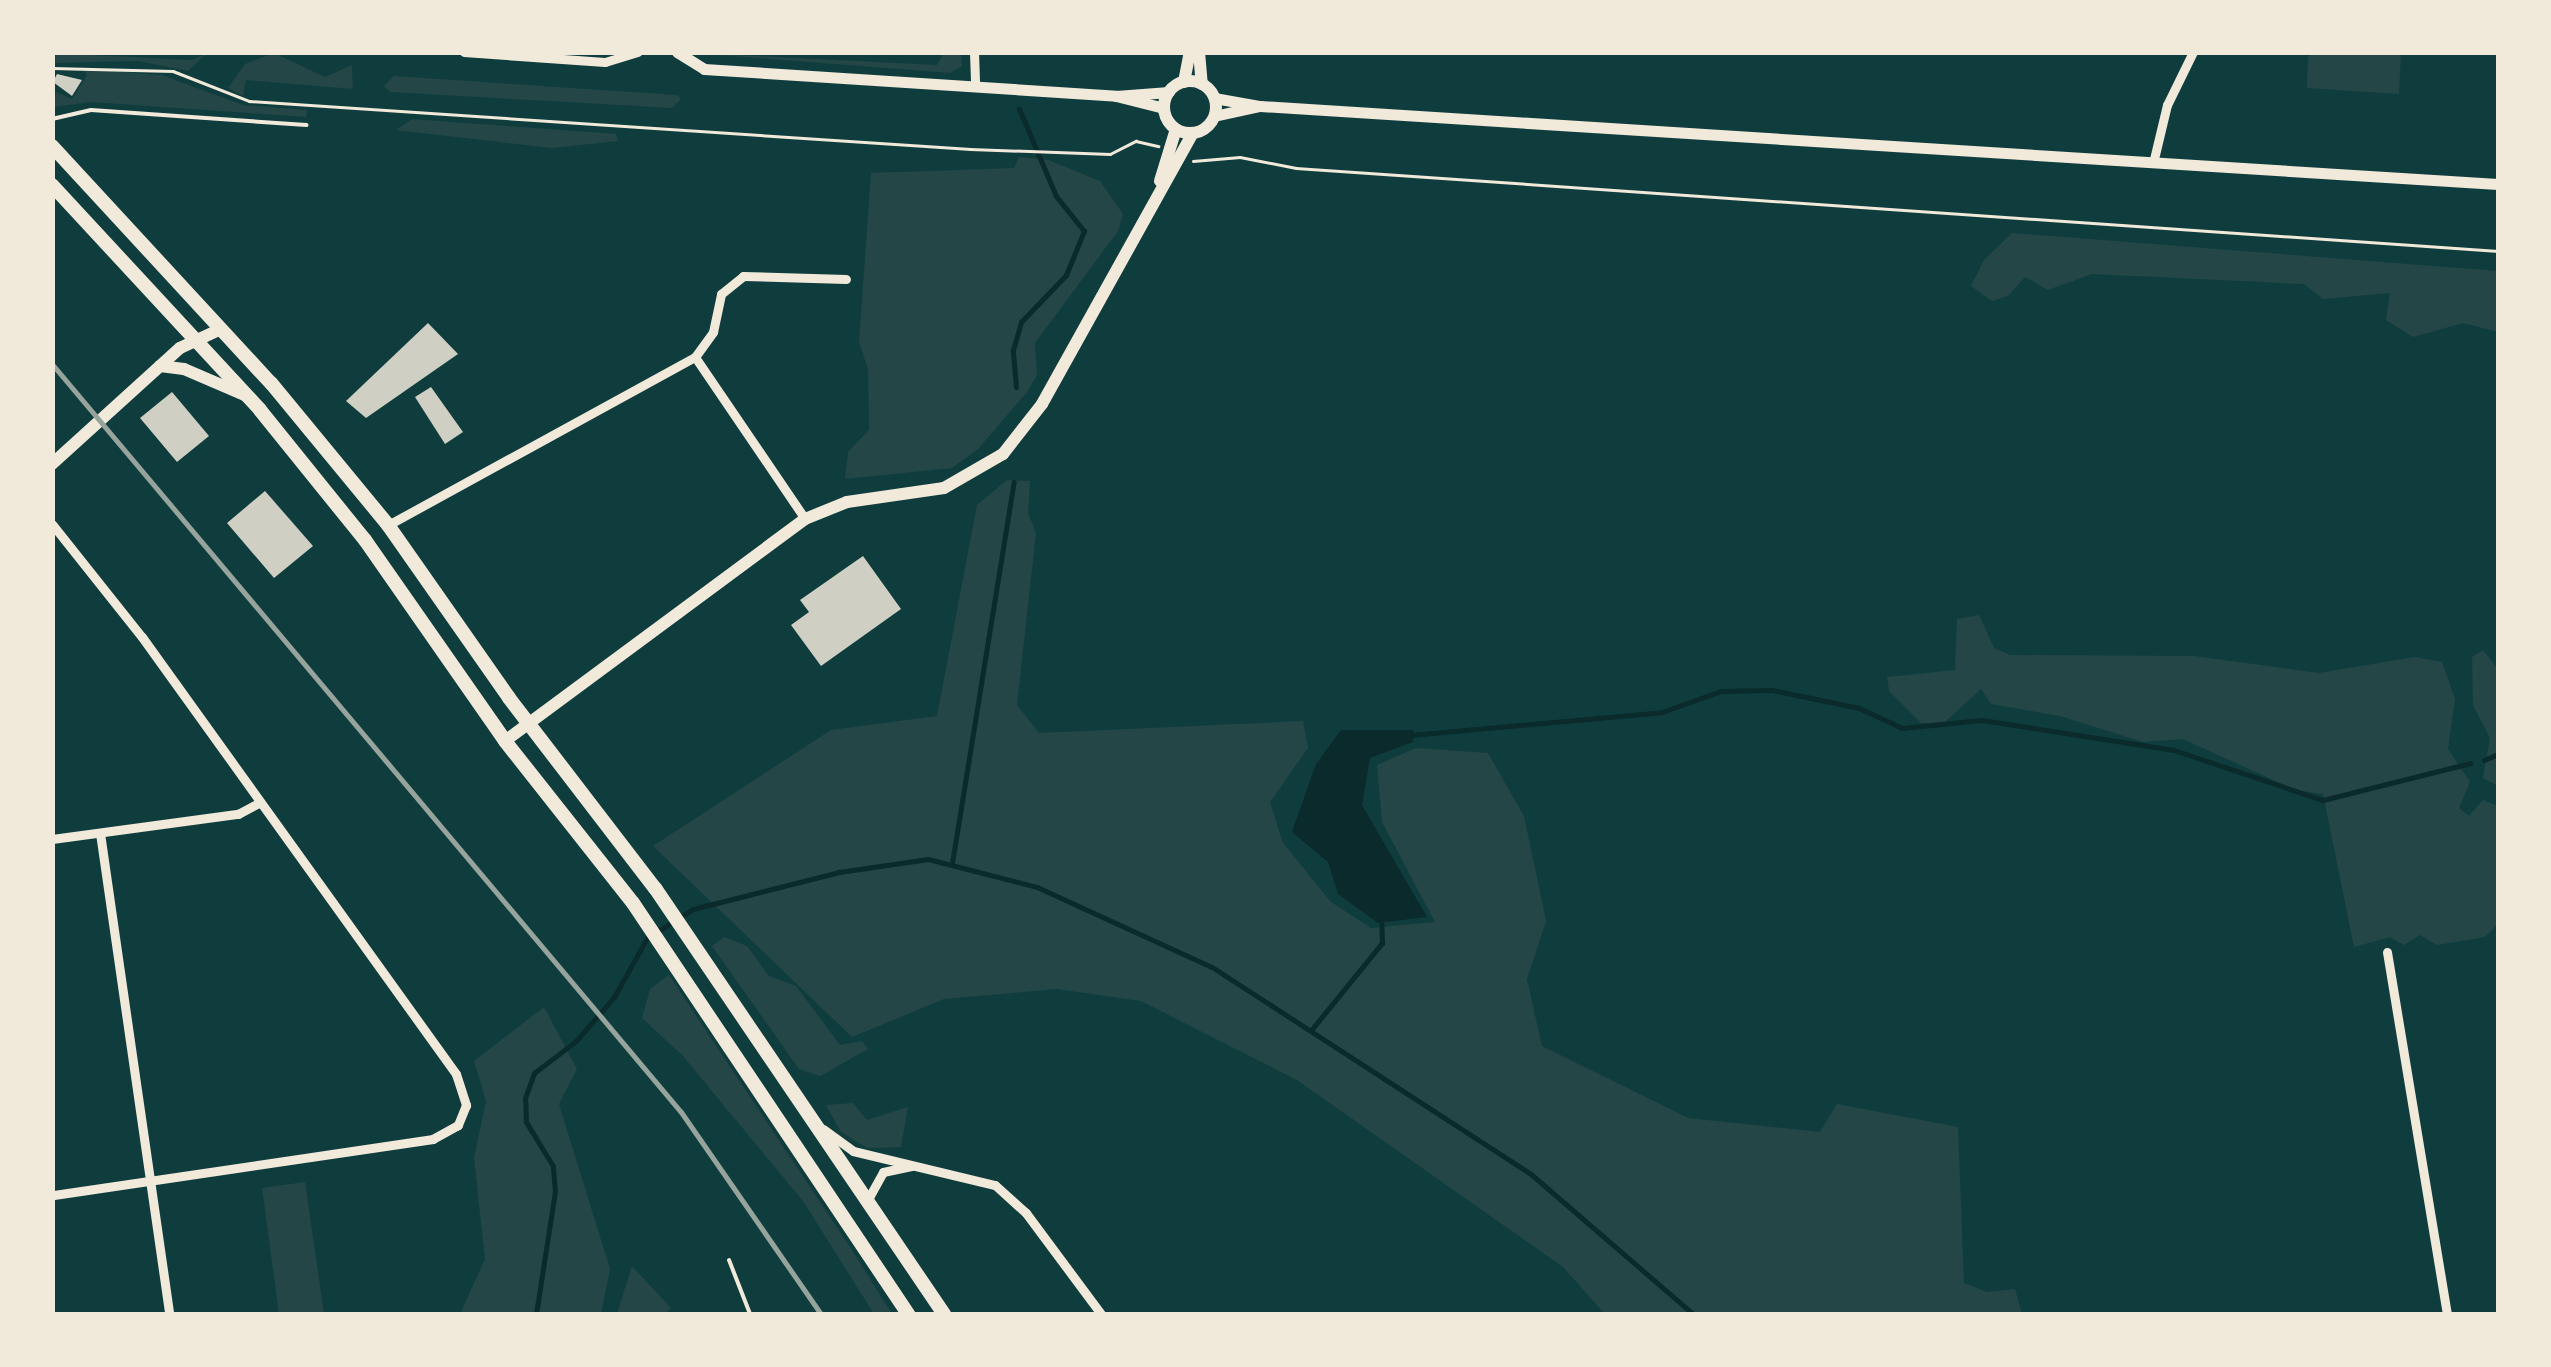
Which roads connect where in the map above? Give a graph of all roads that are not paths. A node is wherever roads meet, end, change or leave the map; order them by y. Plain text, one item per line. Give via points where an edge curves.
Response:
1 (464, 52) edge
2 (638, 52) edge
3 (677, 52) edge
4 (974, 52) edge
5 (1190, 52) edge
6 (1199, 52) edge
7 (2192, 52) edge
8 (1184, 82) junction
9 (1202, 84) junction
10 (975, 86) junction
11 (1169, 92) junction
12 (1116, 96) junction
13 (1214, 98) junction
14 (1260, 106) junction
15 (1164, 108) junction
16 (1214, 116) junction
17 (52, 119) edge
18 (306, 125) dead end
19 (1176, 128) junction
20 (1193, 133) junction
21 (52, 146) edge
22 (2154, 159) junction
23 (1159, 184) junction
24 (2498, 184) edge
25 (52, 185) edge
26 (846, 279) dead end
27 (222, 328) junction
28 (195, 339) junction
29 (695, 357) junction
30 (160, 366) junction
31 (248, 397) junction
32 (52, 464) edge
33 (805, 519) junction
34 (52, 524) edge
35 (388, 525) junction
36 (528, 725) junction
37 (506, 740) junction
38 (259, 802) junction
39 (100, 833) junction
40 (52, 839) edge
41 (2387, 952) dead end
42 (816, 1123) junction
43 (914, 1166) junction
44 (150, 1186) junction
45 (52, 1196) edge
46 (867, 1200) junction
47 (730, 1260) dead end
48 (169, 1314) edge
49 (750, 1314) edge
50 (908, 1314) edge
51 (944, 1314) edge
52 (1100, 1314) edge
53 (2448, 1314) edge

1 - 2 street via 605,62
3 - 10 street via 704,68
4 - 10 street
5 - 8 main road
6 - 9 main road
7 - 22 street via 2167,106
8 - 9 main road
8 - 11 main road
9 - 13 main road
10 - 12 street
11 - 12 street
11 - 15 main road
12 - 15 street
13 - 14 street
13 - 16 main road
14 - 16 street
14 - 22 street
15 - 19 main road
16 - 20 main road
17 - 18 lane via 91,110
19 - 20 main road
19 - 23 main road
20 - 23 main road
21 - 27 main road
22 - 24 street via 2188,167
23 - 33 main road via 1042,404 1003,454 944,488 848,502
25 - 28 main road
26 - 29 street via 743,276 721,294 713,332
27 - 28 main road
27 - 35 main road
28 - 30 main road
28 - 31 main road
29 - 33 street
29 - 35 street
30 - 31 main road via 184,368
30 - 32 main road
31 - 37 main road via 366,540
33 - 36 main road
34 - 38 street
35 - 36 main road
36 - 37 main road
36 - 42 main road via 655,888
37 - 50 main road via 633,903
38 - 39 street via 238,814
38 - 44 street via 456,1074 466,1096 464,1115 452,1132 433,1139
39 - 40 street
39 - 44 street
41 - 53 street
42 - 43 street via 853,1152
42 - 46 main road
43 - 46 street via 883,1172
43 - 52 street via 971,1175 1004,1192
44 - 45 street
44 - 48 street
46 - 51 main road
47 - 49 lane

